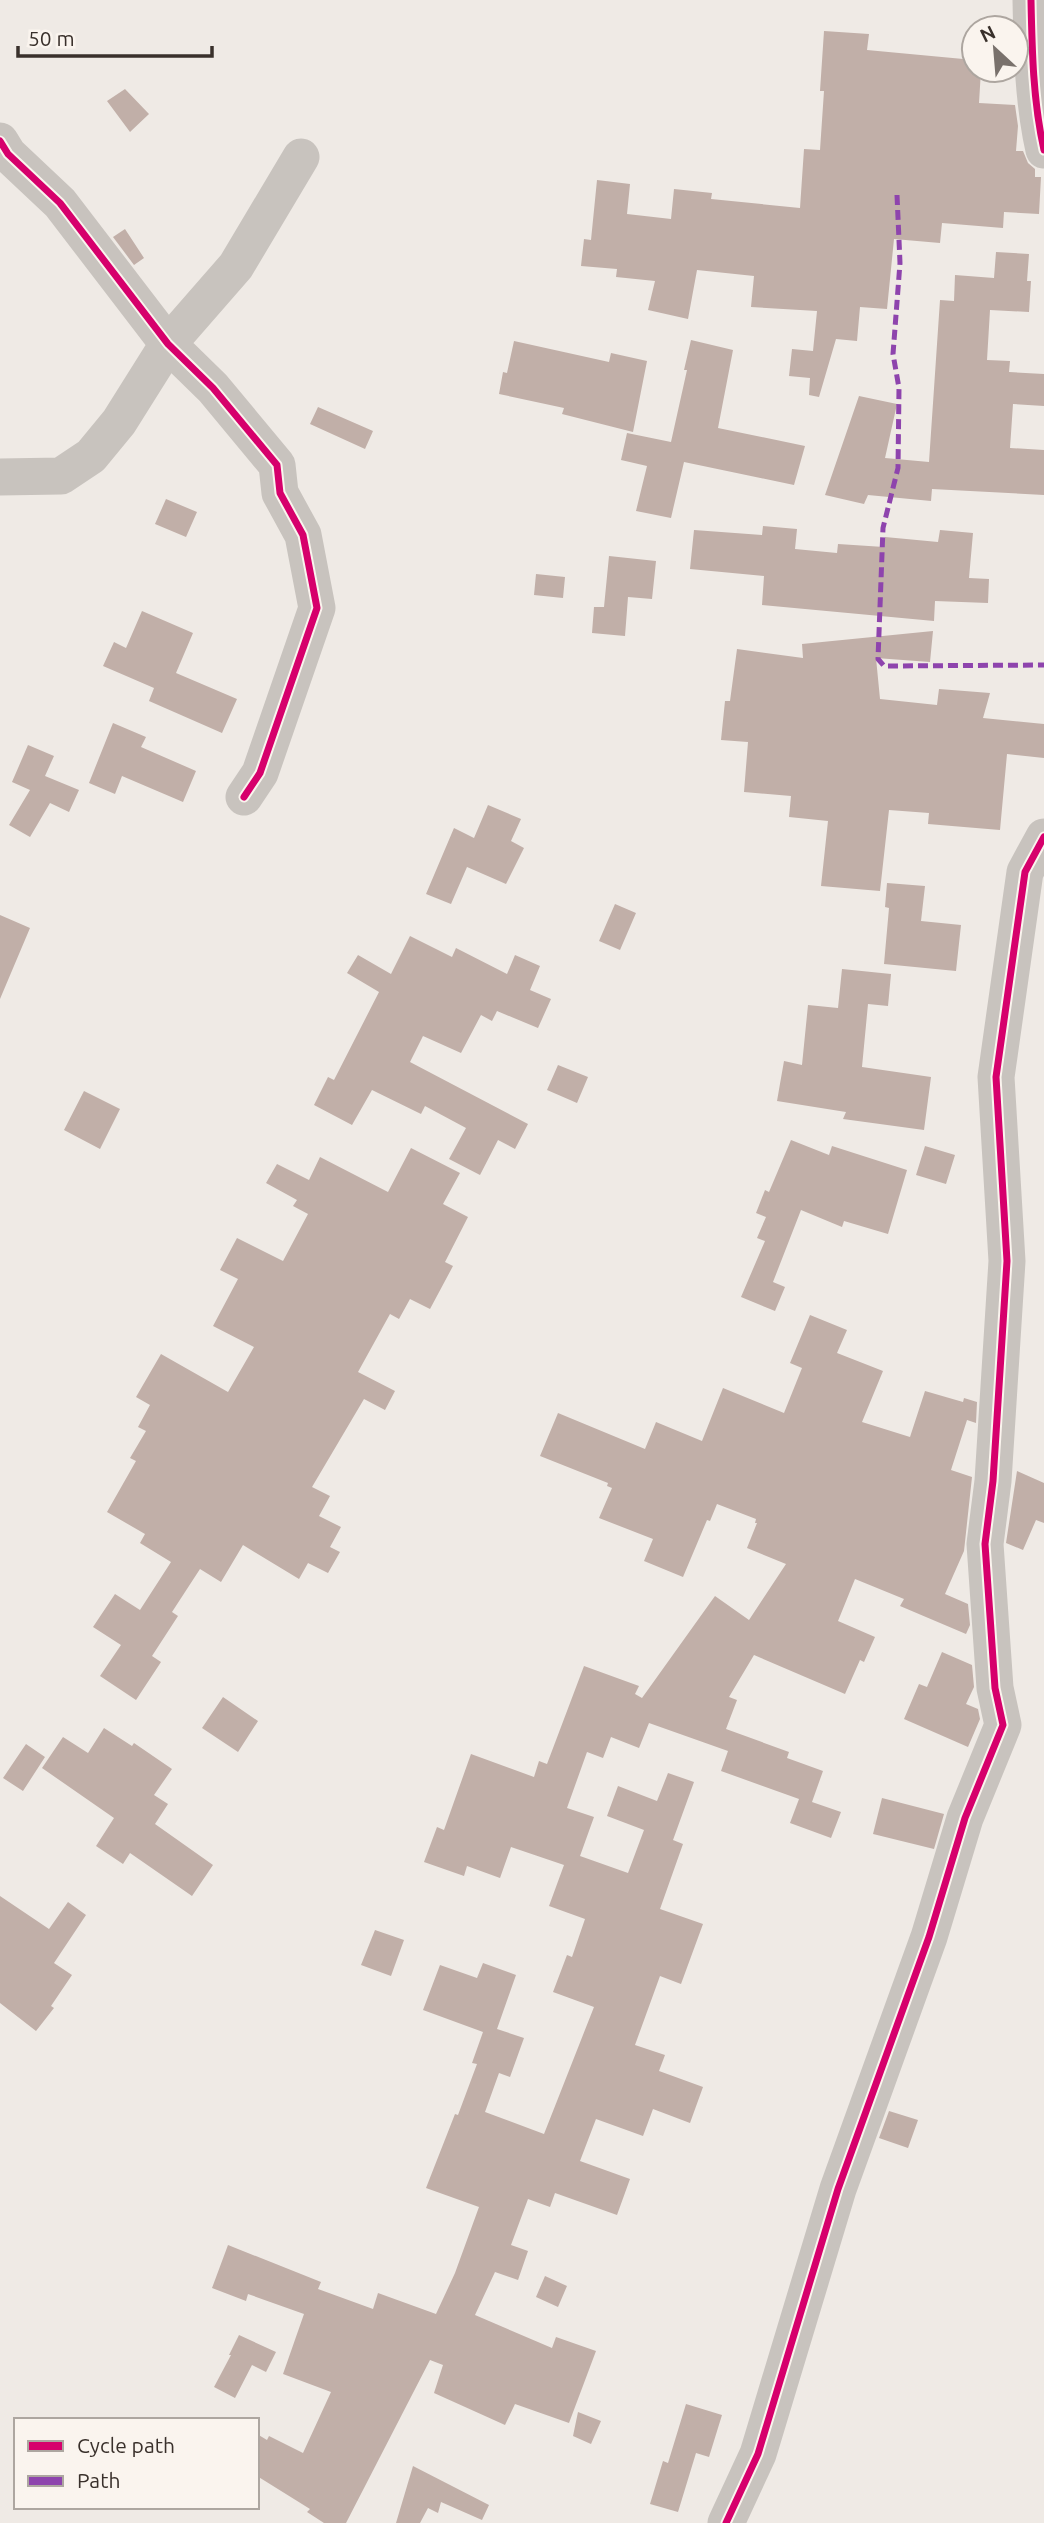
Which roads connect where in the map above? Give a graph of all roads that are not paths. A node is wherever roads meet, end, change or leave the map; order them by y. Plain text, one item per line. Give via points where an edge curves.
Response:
1 (1031, 0) edge
2 (0, 141) edge
3 (1044, 150) edge
4 (301, 157) dead end
5 (168, 344) junction
6 (0, 477) edge
7 (244, 797) dead end
8 (1044, 837) edge
9 (726, 2523) edge

1 - 3 street via 1032,60
2 - 5 street via 60,203
4 - 5 street via 236,266
5 - 6 street via 119,422 91,456 61,477
5 - 7 street via 213,388 277,464 280,493 303,536 316,593 317,608 288,695 260,773
8 - 9 street via 1025,872 996,1077 1007,1261 985,1544 995,1688 1003,1725 965,1818 929,1937 838,2189 758,2454

